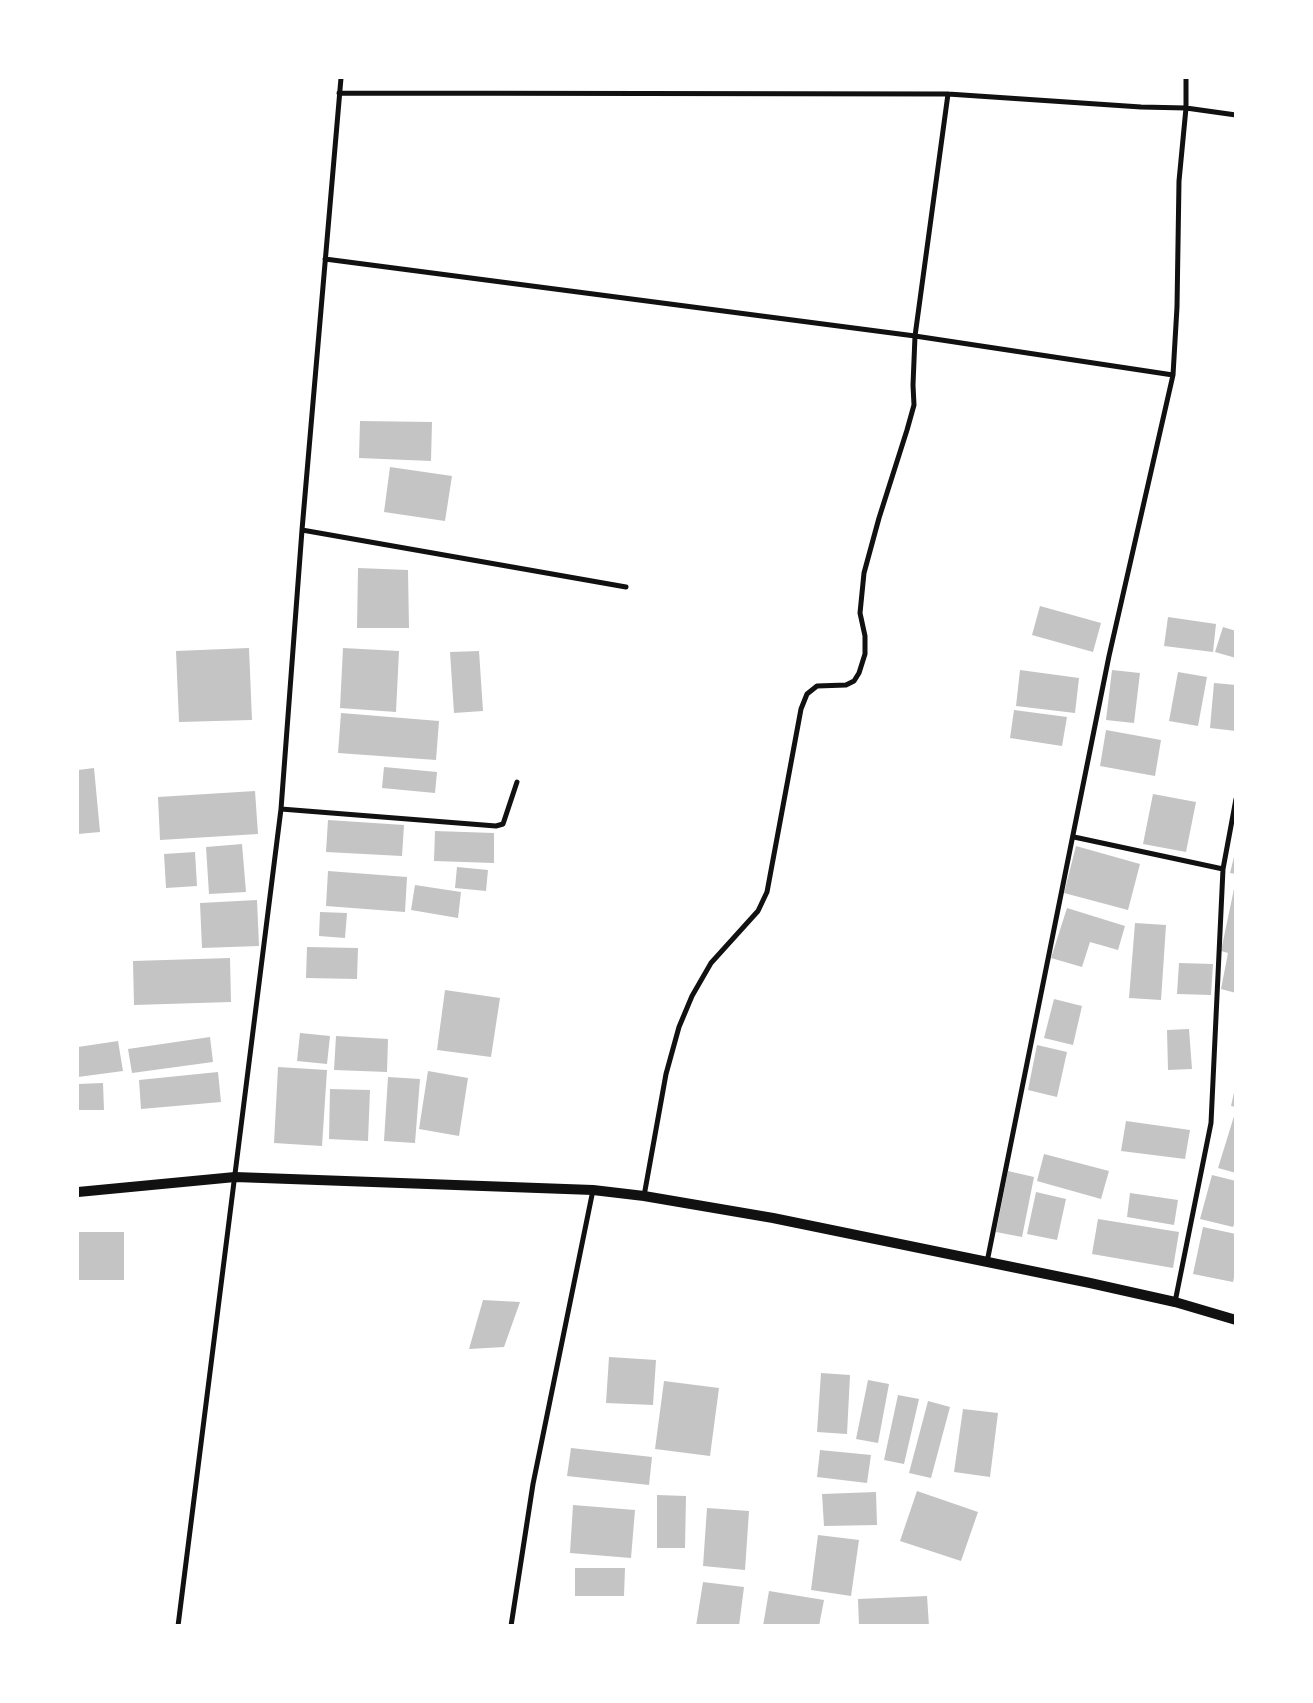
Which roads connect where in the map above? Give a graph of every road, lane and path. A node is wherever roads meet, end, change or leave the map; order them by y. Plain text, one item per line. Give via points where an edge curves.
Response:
1 (341, 78) edge
2 (1186, 78) edge
3 (339, 93) junction
4 (948, 94) junction
5 (1186, 108) junction
6 (1236, 115) edge
7 (325, 259) junction
8 (915, 336) junction
9 (1173, 375) junction
10 (302, 530) junction
11 (626, 587) dead end
12 (516, 782) dead end
13 (1236, 799) edge
14 (281, 809) junction
15 (1074, 837) junction
16 (1223, 869) junction
17 (236, 1177) junction
18 (593, 1190) junction
19 (78, 1192) edge
20 (644, 1196) junction
21 (987, 1262) junction
22 (1175, 1302) junction
23 (1236, 1320) edge
24 (178, 1626) edge
25 (511, 1626) edge

1 - 3 street
2 - 5 street
3 - 4 street
3 - 7 street
4 - 5 street
4 - 8 street
5 - 6 street
5 - 9 street via 1179,181
7 - 8 street
7 - 10 street
8 - 9 street
8 - 20 street via 914,405 864,573 860,613 865,654 854,681 846,686 817,686 806,694 767,892 758,911 711,963 679,1027 666,1074
9 - 15 street via 1109,656
10 - 11 street
10 - 14 street
12 - 14 street via 503,824 496,826
13 - 16 street
14 - 17 street
15 - 16 street
15 - 21 street
16 - 22 street via 1211,1123
17 - 18 main road
17 - 19 main road
17 - 24 street
18 - 20 main road
18 - 25 street via 532,1484
20 - 21 main road via 773,1218
21 - 22 main road
22 - 23 main road

